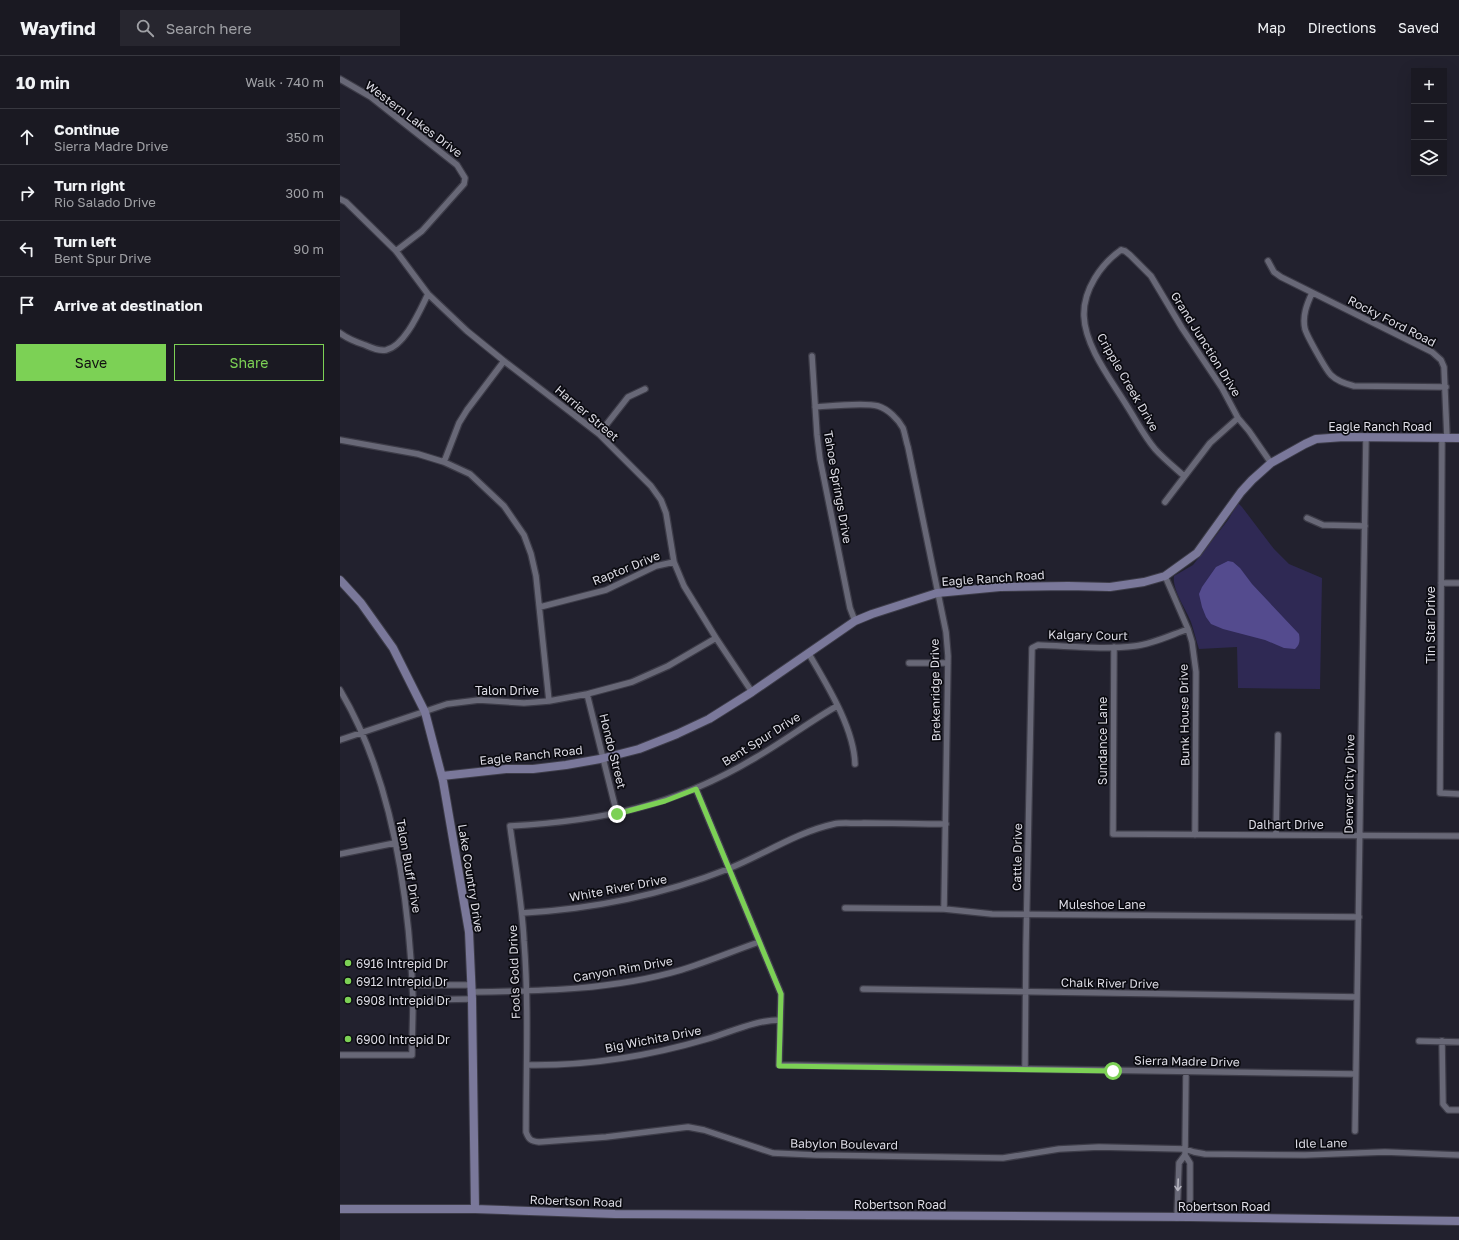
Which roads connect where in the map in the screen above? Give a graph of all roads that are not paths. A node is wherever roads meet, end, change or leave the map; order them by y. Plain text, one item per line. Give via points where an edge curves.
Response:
1 (340, 79) edge
2 (340, 199) edge
3 (1122, 242) dead end
4 (1121, 250) junction
5 (396, 251) junction
6 (1268, 261) dead end
7 (1312, 293) junction
8 (428, 294) junction
9 (340, 333) edge
10 (812, 356) dead end
11 (504, 362) junction
12 (1446, 387) junction
13 (645, 389) dead end
14 (815, 407) junction
15 (1238, 418) junction
16 (599, 434) junction
17 (1366, 437) junction
18 (1444, 438) junction
19 (1459, 438) edge
20 (340, 440) edge
21 (444, 462) junction
22 (1271, 463) junction
23 (1184, 476) junction
24 (1165, 502) dead end
25 (1307, 518) dead end
26 (1364, 526) junction
27 (674, 562) junction
28 (1165, 576) junction
29 (340, 580) edge
30 (1441, 583) junction
31 (1459, 583) edge
32 (938, 594) junction
33 (540, 607) junction
34 (855, 621) junction
35 (1188, 629) junction
36 (716, 638) junction
37 (1034, 646) joint
38 (1114, 647) junction
39 (809, 654) junction
40 (908, 663) dead end
41 (948, 663) junction
42 (340, 690) edge
43 (752, 692) junction
44 (587, 694) junction
45 (549, 701) junction
46 (837, 706) junction
47 (425, 712) junction
48 (362, 732) junction
49 (1278, 735) dead end
50 (340, 740) edge
51 (603, 758) junction
52 (855, 764) dead end
53 (442, 776) junction
54 (696, 789) junction
55 (1459, 794) edge
56 (617, 814) junction
57 (946, 824) junction
58 (510, 826) joint
59 (1113, 834) joint
60 (1195, 835) junction
61 (1276, 835) junction
62 (1359, 835) junction
63 (1459, 836) edge
64 (395, 842) junction
65 (340, 854) edge
66 (729, 868) junction
67 (845, 908) dead end
68 (944, 909) junction
69 (522, 913) junction
70 (1027, 914) junction
71 (1359, 917) junction
72 (759, 942) junction
73 (412, 985) junction
74 (863, 989) dead end
75 (472, 992) junction
76 (527, 992) junction
77 (1026, 992) junction
78 (1357, 997) junction
79 (413, 1000) junction
80 (780, 1020) junction
81 (1419, 1041) dead end
82 (1442, 1041) junction
83 (1459, 1042) edge
84 (340, 1055) edge
85 (527, 1065) junction
86 (1025, 1069) junction
87 (1186, 1072) junction
88 (1355, 1074) junction
89 (1459, 1110) edge
90 (526, 1118) joint
91 (1355, 1131) dead end
92 (1185, 1152) junction
93 (1459, 1155) edge
94 (340, 1209) edge
95 (475, 1209) junction
96 (1190, 1217) junction
97 (1177, 1218) junction
98 (1459, 1221) edge

1 - 5 street, Western Lakes Drive via 371,97 452,160 465,178 464,184 422,231
2 - 5 street, Harrier Street
3 - 4 street
4 - 15 street, Grand Junction Drive via 1134,258 1151,276 1222,388
4 - 23 street, Cripple Creek Drive via 1111,257 1091,285 1084,316 1086,333 1103,367 1149,441 1163,458
5 - 8 street, Harrier Street
6 - 7 street, Rocky Ford Road via 1274,272
7 - 12 street, Rocky Ford Road via 1432,352 1444,368
7 - 12 street via 1305,308 1305,328 1332,376 1354,386
8 - 9 street via 416,319 393,348 377,350 348,340
8 - 11 street, Harrier Street
10 - 14 street, Tahoe Springs Drive
11 - 16 street, Harrier Street
11 - 21 street via 459,423
12 - 18 street, Rocky Ford Road
13 - 16 street via 628,397
14 - 32 street, Brekenridge Drive via 878,406 896,418 903,429 908,446
14 - 34 street, Tahoe Springs Drive via 820,459
15 - 22 street, Grand Junction Drive
15 - 23 street via 1210,443
16 - 27 street, Harrier Street via 651,486 661,500 666,513
17 - 18 street, Eagle Ranch Road
17 - 22 street, Eagle Ranch Road via 1316,439
17 - 26 street, Denver City Drive
18 - 19 street, Eagle Ranch Road
18 - 30 street, Tin Star Drive
20 - 21 street via 418,454
21 - 33 street via 470,474 504,506 515,521 531,554
22 - 28 street, Eagle Ranch Road via 1241,492 1197,553
23 - 24 street
25 - 26 street via 1323,525
26 - 62 street, Denver City Drive
27 - 33 street, Raptor Drive via 656,566 606,590
27 - 36 street, Harrier Street via 684,586
28 - 32 street, Eagle Ranch Road via 1110,587 1000,587
28 - 35 street, Bunk House Drive
29 - 47 street, Lake Country Drive via 361,603 393,648
30 - 31 street
30 - 55 street, Tin Star Drive via 1440,793
32 - 34 street, Eagle Ranch Road
32 - 41 street, Brekenridge Drive via 946,632
33 - 45 street
34 - 39 street, Eagle Ranch Road
35 - 38 street, Kalgary Court via 1148,643
35 - 60 street, Bunk House Drive via 1196,672
36 - 43 street, Harrier Street
36 - 44 street, Talon Drive via 668,666 632,682
37 - 38 street, Kalgary Court
37 - 70 street, Cattle Drive via 1031,651
38 - 59 street, Sundance Lane
39 - 43 street, Eagle Ranch Road
39 - 46 street
40 - 41 street
41 - 57 street, Brekenridge Drive
42 - 48 street, Talon Bluff Drive
43 - 51 street, Eagle Ranch Road via 710,719 677,734
44 - 45 street, Talon Drive
44 - 51 street, Hondo Street
45 - 47 street, Talon Drive via 524,703 479,700 447,704
46 - 52 street via 853,741
46 - 54 street, Bent Spur Drive via 756,758
47 - 48 street, Talon Drive
47 - 53 street, Lake Country Drive
48 - 50 street, Talon Drive
48 - 64 street, Talon Bluff Drive via 382,786
49 - 61 street
51 - 53 street, Eagle Ranch Road via 533,769 506,769
51 - 56 street, Hondo Street
53 - 75 street, Lake Country Drive via 469,932
54 - 56 street, Bent Spur Drive via 665,801
54 - 66 street
56 - 58 street, Bent Spur Drive
57 - 66 street, White River Drive via 836,824 812,830
57 - 68 street, Brekenridge Drive
58 - 69 street, Fools Gold Drive
59 - 60 street, Dalhart Drive
60 - 61 street, Dalhart Drive
61 - 62 street, Dalhart Drive
62 - 63 street, Dalhart Drive
62 - 71 street, Denver City Drive
64 - 65 street
64 - 73 street, Talon Bluff Drive via 404,894
66 - 69 street, White River Drive via 639,898 559,911
66 - 72 street
67 - 68 street, Muleshoe Lane
68 - 70 street, Muleshoe Lane via 992,914
69 - 76 street, Fools Gold Drive
70 - 71 street, Muleshoe Lane
70 - 77 street, Cattle Drive
71 - 78 street, Denver City Drive
72 - 76 street, Canyon Rim Drive via 681,970 630,981
72 - 80 street via 781,994
73 - 75 street
73 - 79 street, Talon Bluff Drive
74 - 77 street, Chalk River Drive
75 - 76 street, Canyon Rim Drive
75 - 79 street
75 - 95 street, Lake Country Drive
76 - 85 street, Fools Gold Drive
77 - 78 street, Chalk River Drive
77 - 86 street, Cattle Drive
78 - 88 street, Denver City Drive
79 - 84 street, Talon Bluff Drive via 412,1055
80 - 85 street, Big Wichita Drive via 768,1020 708,1039 628,1057 580,1063
80 - 86 street, Sierra Madre Drive via 779,1066
81 - 82 street
82 - 83 street
82 - 89 street via 1443,1104 1448,1110
85 - 90 street, Fools Gold Drive
86 - 87 street, Sierra Madre Drive
87 - 88 street, Sierra Madre Drive
87 - 92 street
88 - 91 street, Denver City Drive
90 - 92 street, Babylon Boulevard via 528,1139 540,1142 688,1127 773,1153 1003,1158 1059,1148 1099,1147
92 - 93 street, Idle Lane via 1385,1152
92 - 96 street via 1190,1163
92 -> 97 street via 1179,1163
94 - 95 street, Robertson Road
95 - 97 street, Robertson Road via 623,1214
96 - 97 street, Robertson Road
96 - 98 street, Robertson Road

